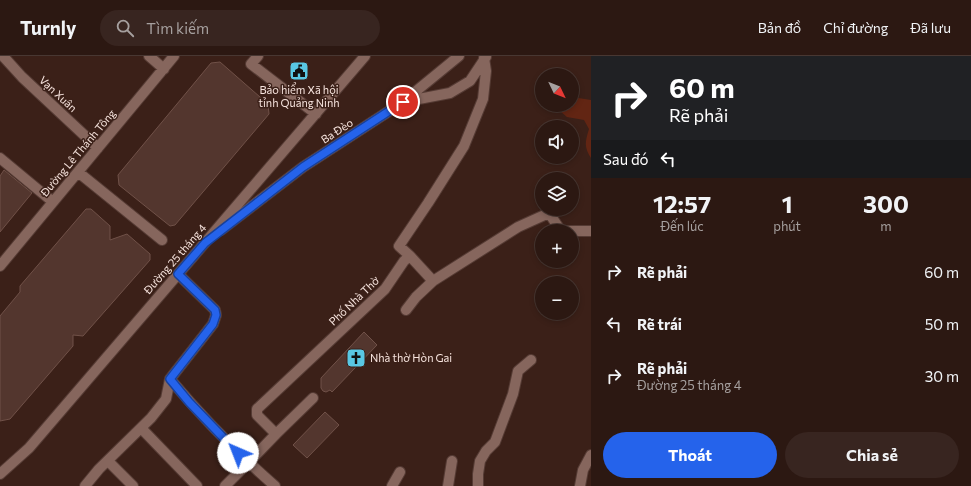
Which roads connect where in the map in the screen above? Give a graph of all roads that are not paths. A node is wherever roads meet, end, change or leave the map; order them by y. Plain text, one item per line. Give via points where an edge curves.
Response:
1 (149, 56) edge
2 (174, 56) edge
3 (258, 56) edge
4 (365, 56) edge
5 (459, 56) edge
6 (486, 57) edge
7 (2, 58) edge
8 (164, 68) junction
9 (403, 102) junction
10 (316, 114) junction
11 (98, 148) junction
12 (1, 160) edge
13 (78, 172) junction
14 (53, 202) junction
15 (591, 231) edge
16 (162, 240) dead end
17 (205, 243) junction
18 (410, 256) junction
19 (0, 266) edge
20 (178, 274) junction
21 (433, 281) junction
22 (406, 310) dead end
23 (531, 360) dead end
24 (170, 379) junction
25 (313, 398) dead end
26 (141, 428) junction
27 (276, 434) junction
28 (591, 455) edge
29 (452, 460) dead end
30 (108, 461) junction
31 (248, 464) junction
32 (400, 472) dead end
33 (0, 474) edge
34 (85, 486) edge
35 (133, 486) edge
36 (197, 486) edge
37 (225, 486) edge
38 (275, 486) edge
39 (392, 486) edge
40 (448, 486) edge
41 (478, 486) edge
42 (580, 486) edge

1 - 8 street
2 - 8 street, Đường Lê Thánh Tông
3 - 10 street via 251,64
4 - 10 street, Đường 25 tháng 4
5 - 9 street
6 - 9 street, Ba Đèo via 470,81 450,93
6 - 18 street via 483,99 464,146 399,246
7 - 11 street, Vạn Xuân
8 - 11 street, Đường Lê Thánh Tông
9 - 17 street, Ba Đèo via 303,167
10 - 17 street, Đường 25 tháng 4
11 - 13 street, Đường Lê Thánh Tông
12 - 14 street
13 - 14 street, Đường Lê Thánh Tông
13 - 16 street
14 - 19 street, Đường Lê Thánh Tông
15 - 21 street via 561,231 548,213 518,227
17 - 20 street, Đường 25 tháng 4
18 - 21 street
18 - 27 street, Phố Nhà Thờ via 385,289 257,409 257,415
20 - 24 street via 215,310 216,315 213,324
20 - 33 street, Đường 25 tháng 4 via 29,448
21 - 22 street
23 - 41 street via 518,371 513,394 495,442 480,461
24 - 26 street via 166,399
24 - 31 street
25 - 27 street
26 - 30 street
26 - 36 street
27 - 31 street
28 - 42 street via 583,470
29 - 40 street
30 - 34 street
30 - 35 street
31 - 37 street
31 - 38 street
32 - 39 street

